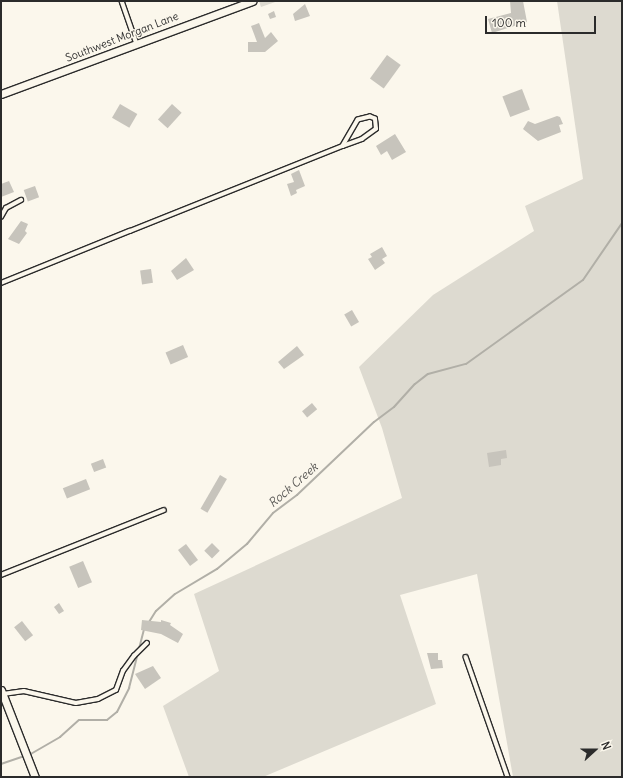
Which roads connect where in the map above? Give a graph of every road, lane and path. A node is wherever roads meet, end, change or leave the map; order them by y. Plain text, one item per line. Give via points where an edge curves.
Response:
1 (122, 1) edge
2 (252, 1) edge
3 (137, 44) junction
4 (1, 94) edge
5 (342, 146) junction
6 (21, 200) dead end
7 (1, 217) edge
8 (1, 284) edge
9 (164, 510) dead end
10 (1, 575) edge
11 (147, 643) dead end
12 (466, 657) dead end
13 (2, 692) edge
14 (34, 777) edge
15 (508, 777) edge

1 - 3 lane
2 - 3 street, Southwest Morgan Lane
3 - 4 street, Southwest Morgan Lane
5 - 5 lane via 371,134 377,124 375,119 370,117 358,120
5 - 8 lane
6 - 7 lane via 6,208
9 - 10 lane
11 - 13 lane via 123,671 116,690 98,699 76,703 24,691
12 - 15 lane
13 - 14 street

